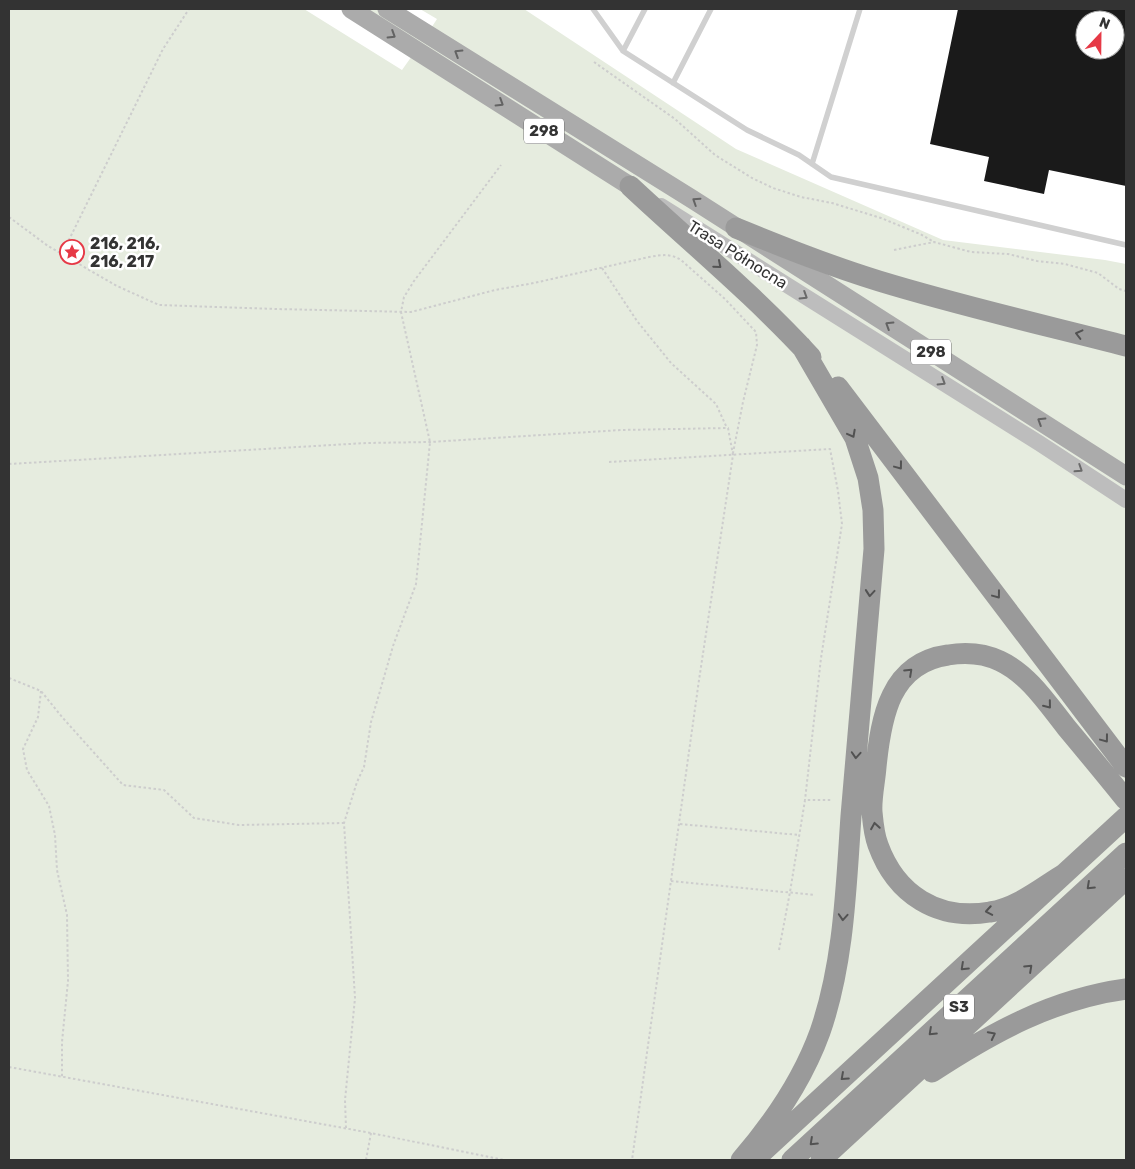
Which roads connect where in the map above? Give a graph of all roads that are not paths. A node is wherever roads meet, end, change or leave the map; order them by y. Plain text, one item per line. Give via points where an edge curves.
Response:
1 (350, 9) edge
2 (387, 9) edge
3 (594, 9) edge
4 (645, 9) edge
5 (711, 9) edge
6 (860, 9) edge
7 (623, 51) junction
8 (673, 83) junction
9 (812, 164) junction
10 (630, 186) junction
11 (736, 228) junction
12 (1126, 245) edge
13 (1126, 346) edge
14 (802, 347) junction
15 (1126, 476) edge
16 (1126, 500) edge
17 (1126, 767) edge
18 (1126, 805) edge
19 (1126, 853) edge
20 (1064, 874) junction
21 (1126, 879) edge
22 (1126, 989) edge
23 (878, 1108) junction
24 (741, 1160) edge
25 (753, 1160) edge
26 (792, 1160) edge
27 (821, 1160) edge

1 -> 10 main road, Trasa Północna / 298
11 -> 2 main road, Trasa Północna / 298
3 - 7 lane
4 - 7 lane
5 - 8 lane
6 - 9 lane
7 - 8 lane
8 - 9 lane via 747,130
9 - 12 lane via 831,177
10 -> 14 highway via 726,272
10 -> 16 street, Trasa Północna
13 -> 11 highway via 878,281
15 -> 11 main road, Trasa Północna / 298
14 -> 17 highway via 871,429
14 -> 24 highway via 855,438 868,478 874,549 842,930 831,995 819,1034 800,1076
18 - 20 highway
20 -> 18 highway via 1009,907 991,912 966,914 943,910 905,890 889,870 877,844 872,810 884,714 904,677 917,665 936,656 964,652 1000,661 1017,671 1037,692
19 -> 26 highway, S3
20 -> 25 highway
23 -> 21 highway, S3
23 -> 22 highway via 976,1043 1013,1024 1054,1006
23 - 27 highway, S3

